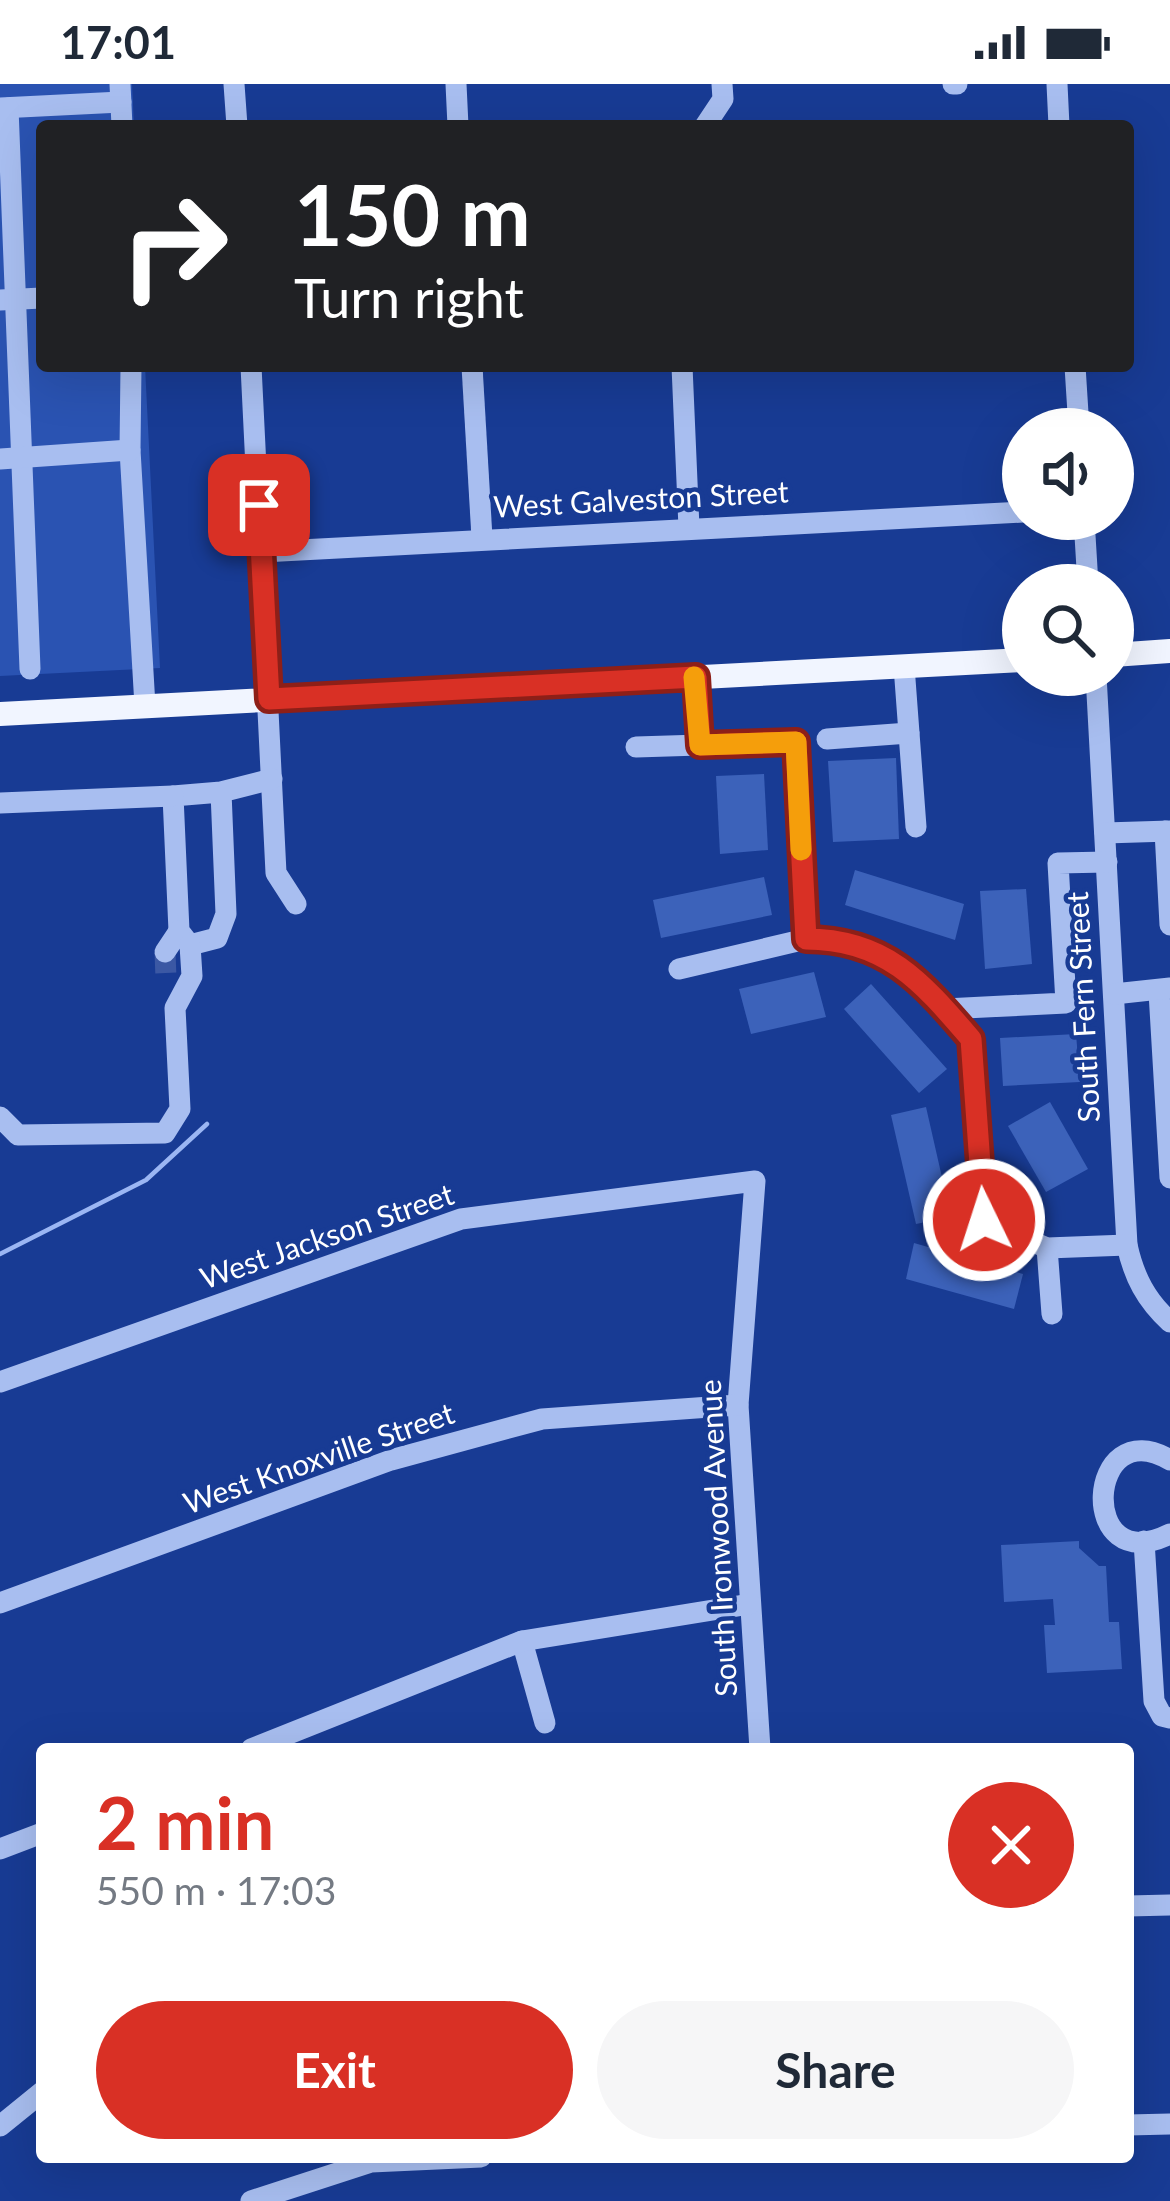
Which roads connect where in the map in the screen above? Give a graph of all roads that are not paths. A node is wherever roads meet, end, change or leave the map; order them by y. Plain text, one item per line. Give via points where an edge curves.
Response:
1 (235, 84) edge
2 (456, 84) edge
3 (722, 84) edge
4 (1057, 84) edge
5 (120, 93) edge
6 (4, 108) edge
7 (237, 120) edge
8 (458, 120) edge
9 (709, 120) edge
10 (1059, 120) edge
11 (9, 300) edge
12 (131, 372) edge
13 (251, 372) edge
14 (472, 372) edge
15 (682, 372) edge
16 (1075, 372) edge
17 (1078, 408) edge
18 (130, 450) junction
19 (9, 458) edge
20 (1002, 513) edge
21 (689, 528) junction
22 (482, 538) junction
23 (262, 552) junction
24 (1170, 651) edge
25 (1134, 654) edge
26 (1002, 661) edge
27 (904, 666) junction
28 (30, 669) dead end
29 (696, 677) junction
30 (1097, 696) edge
31 (269, 699) junction
32 (145, 706) junction
33 (0, 714) edge
34 (909, 733) junction
35 (827, 740) dead end
36 (700, 745) junction
37 (636, 747) dead end
38 (272, 779) junction
39 (221, 792) junction
40 (172, 796) junction
41 (0, 803) edge
42 (916, 827) dead end
43 (1167, 831) edge
44 (1106, 833) junction
45 (1107, 862) junction
46 (296, 904) dead end
47 (1170, 925) edge
48 (185, 938) junction
49 (806, 939) junction
50 (165, 952) dead end
51 (680, 969) dead end
52 (166, 978) tunnel mouth
53 (1165, 990) edge
54 (1114, 994) junction
55 (179, 1000) junction
56 (945, 1009) junction
57 (0, 1117) edge
58 (1170, 1178) edge
59 (755, 1181) joint
60 (1127, 1245) junction
61 (1047, 1248) junction
62 (1052, 1314) dead end
63 (1170, 1322) edge
64 (0, 1382) edge
65 (738, 1405) junction
66 (1170, 1460) edge
67 (1170, 1534) edge
68 (1144, 1541) junction
69 (0, 1603) edge
70 (750, 1604) junction
71 (522, 1641) junction
72 (1170, 1718) edge
73 (545, 1723) dead end
74 (266, 1743) edge
75 (760, 1743) edge
76 (36, 1835) edge
77 (0, 1850) edge
78 (1170, 1905) edge
79 (1134, 1906) edge
80 (36, 2097) edge
81 (1170, 2124) edge
82 (1134, 2125) edge
83 (0, 2126) edge
84 (368, 2163) edge
85 (251, 2201) edge

1 - 7 street
2 - 8 street
3 - 9 street
4 - 10 street
5 - 6 street
6 - 11 street
11 - 19 street
12 - 18 street
13 - 23 street
14 - 22 street
15 - 21 street
16 - 17 street
18 - 19 street
18 - 32 street
19 - 28 street
20 - 21 street, West Galveston Street
21 - 22 street, West Galveston Street
22 - 23 street, West Galveston Street
23 - 31 street
24 - 25 main road
26 - 27 main road
27 - 29 main road
27 - 34 street
29 - 31 main road
29 - 36 street
30 - 44 street, South Fern Street
31 - 32 main road
31 - 38 street
32 - 33 main road
34 - 35 street
34 - 42 street
36 - 37 street
36 - 49 street via 796,742
38 - 39 street
38 - 46 street via 276,873
39 - 40 street
39 - 48 street via 226,914 217,938
40 - 41 street
40 - 48 street
43 - 44 street
43 - 47 street
44 - 45 street, South Fern Street
45 - 54 street, South Fern Street
45 - 56 street via 1058,863 1066,1003
48 - 50 street
48 - 55 street via 192,976
49 - 51 street
49 - 56 street via 882,953
52 - 55 street
53 - 54 street
53 - 58 street
54 - 60 street, South Fern Street
55 - 57 street via 181,1109 165,1133 18,1135
56 - 61 street via 971,1039 984,1220
59 - 64 street, West Jackson Street via 461,1219
59 - 65 street, South Ironwood Avenue
60 - 61 street
60 - 63 street, South Fern Street via 1134,1275
61 - 62 street
65 - 69 street, West Knoxville Street via 542,1419 391,1460
65 - 70 street, South Ironwood Avenue
66 - 68 street via 1131,1454 1101,1486 1114,1529
67 - 68 street
68 - 72 street via 1154,1701
70 - 71 street
70 - 75 street, South Ironwood Avenue
71 - 73 street
71 - 74 street
76 - 77 street
78 - 79 street
80 - 83 street
81 - 82 street
84 - 85 street

